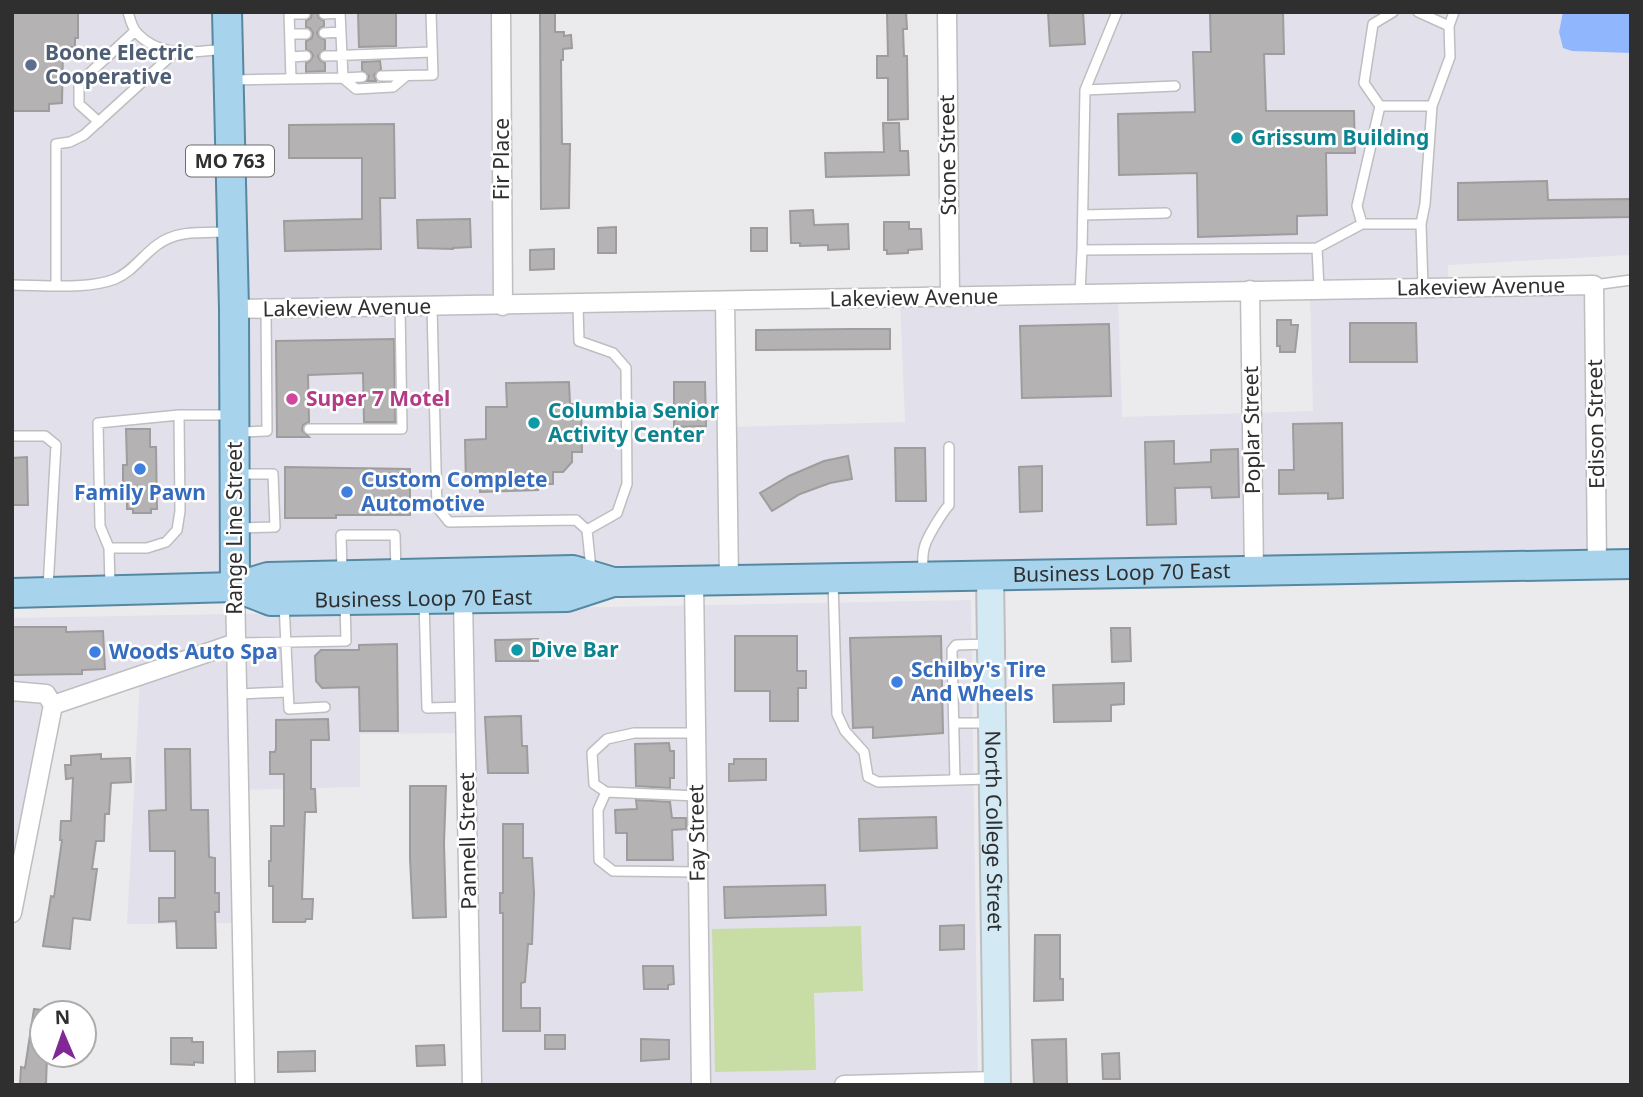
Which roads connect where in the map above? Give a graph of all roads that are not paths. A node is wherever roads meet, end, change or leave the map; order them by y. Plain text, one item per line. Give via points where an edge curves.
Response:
1 (128, 12) edge
2 (227, 12) edge
3 (431, 12) edge
4 (500, 12) edge
5 (947, 12) edge
6 (1117, 12) edge
7 (1393, 12) edge
8 (1418, 12) edge
9 (1454, 12) edge
10 (289, 13) edge
11 (340, 13) edge
12 (305, 14) dead end
13 (324, 14) edge
14 (1448, 26) junction
15 (135, 32) junction
16 (341, 32) junction
17 (324, 33) dead end
18 (290, 34) junction
19 (306, 34) dead end
20 (228, 49) junction
21 (432, 52) junction
22 (174, 53) junction
23 (342, 55) junction
24 (325, 56) dead end
25 (290, 57) junction
26 (306, 57) dead end
27 (381, 76) dead end
28 (406, 76) junction
29 (362, 77) dead end
30 (343, 78) junction
31 (291, 79) junction
32 (228, 80) junction
33 (1175, 86) dead end
34 (1085, 90) junction
35 (1380, 106) junction
36 (1432, 106) junction
37 (99, 122) junction
38 (1166, 213) dead end
39 (1083, 215) junction
40 (1421, 223) junction
41 (1362, 224) junction
42 (232, 232) junction
43 (1317, 248) junction
44 (1082, 250) junction
45 (1631, 280) edge
46 (12, 285) edge
47 (56, 285) junction
48 (1594, 285) junction
49 (1423, 287) junction
50 (1320, 289) junction
51 (1250, 290) junction
52 (1080, 294) junction
53 (950, 298) junction
54 (725, 301) junction
55 (578, 305) junction
56 (503, 306) junction
57 (400, 307) junction
58 (432, 307) junction
59 (234, 309) junction
60 (266, 309) junction
61 (179, 415) junction
62 (234, 424) junction
63 (309, 429) dead end
64 (12, 436) edge
65 (949, 447) dead end
66 (234, 474) junction
67 (234, 528) junction
68 (587, 530) junction
69 (109, 548) junction
70 (1597, 564) junction
71 (1631, 564) edge
72 (1254, 571) junction
73 (396, 574) junction
74 (990, 575) junction
75 (923, 577) junction
76 (603, 579) junction
77 (833, 579) junction
78 (694, 581) junction
79 (729, 581) junction
80 (235, 587) junction
81 (343, 588) junction
82 (110, 590) junction
83 (47, 592) junction
84 (12, 593) edge
85 (463, 598) junction
86 (424, 599) junction
87 (284, 601) junction
88 (236, 643) junction
89 (286, 643) junction
90 (991, 644) junction
91 (12, 691) edge
92 (288, 692) junction
93 (237, 694) junction
94 (53, 705) junction
95 (325, 707) dead end
96 (466, 707) junction
97 (954, 723) junction
98 (992, 723) junction
99 (696, 733) junction
100 (993, 779) junction
101 (955, 780) junction
102 (606, 792) junction
103 (697, 796) junction
104 (698, 872) junction
105 (12, 913) edge
106 (997, 1083) edge
107 (245, 1085) edge
108 (472, 1085) edge
109 (701, 1085) edge
110 (844, 1085) edge

1 - 15 lane
2 - 20 main road, Range Line Street / MO 763
3 - 21 lane
4 - 56 street, Fir Place
5 - 53 street, Stone Street
6 - 34 lane
7 - 35 lane via 1373,24 1364,83
8 - 14 lane
9 - 14 lane
10 - 12 lane
10 - 18 lane
11 - 13 lane
11 - 16 lane
14 - 36 lane via 1450,57
15 - 22 lane
15 - 37 lane via 79,83 79,104
16 - 17 lane
16 - 23 lane
18 - 19 lane
18 - 25 lane
20 - 22 lane
20 - 32 main road, Range Line Street / MO 763
21 - 23 lane
21 - 28 lane via 433,75
22 - 37 lane
23 - 24 lane
23 - 30 lane
25 - 26 lane
25 - 31 lane
27 - 28 lane
28 - 30 lane via 393,88 356,89
29 - 30 lane
30 - 31 lane
31 - 32 lane
32 - 42 main road, Range Line Street / MO 763
33 - 34 lane
34 - 39 lane
35 - 36 lane
35 - 41 lane via 1357,206
36 - 40 lane
37 - 47 lane via 84,135 56,144
38 - 39 lane
39 - 44 lane
40 - 41 lane
40 - 49 lane
41 - 43 lane
42 - 47 lane via 170,237 118,278 102,284
42 - 59 main road, Range Line Street / MO 763
43 - 44 lane
43 - 50 lane
44 - 52 lane
45 - 48 lane
46 - 47 lane
48 - 49 street, Lakeview Avenue
48 - 70 street, Edison Street
49 - 50 street, Lakeview Avenue
50 - 51 street, Lakeview Avenue
51 - 52 street, Lakeview Avenue
51 - 72 street, Poplar Street
52 - 53 street, Lakeview Avenue
53 - 54 street, Lakeview Avenue
54 - 55 street, Lakeview Avenue
54 - 79 street
55 - 56 street, Lakeview Avenue
55 - 68 lane via 579,341 612,353 626,368 627,485 617,513
56 - 58 street, Lakeview Avenue
57 - 58 street, Lakeview Avenue
57 - 60 street, Lakeview Avenue
57 - 63 lane via 402,429
58 - 68 lane via 437,507 449,522 576,520
59 - 60 street, Lakeview Avenue
59 - 62 main road, Range Line Street / MO 763
60 - 62 lane via 272,431
61 - 62 lane
61 - 69 lane via 177,530 166,542 148,548
61 - 69 lane via 98,423 100,526
62 - 66 main road, Range Line Street / MO 763
64 - 83 lane via 45,436 56,444
65 - 75 lane via 949,505 923,547
66 - 67 main road, Range Line Street / MO 763
66 - 67 lane via 273,474 275,527
67 - 80 main road, Range Line Street / MO 763
68 - 76 lane
69 - 82 lane
70 - 71 main road, Business Loop 70 East
70 - 72 main road, Business Loop 70 East
72 - 74 main road, Business Loop 70 East
73 - 76 main road, Business Loop 70 East via 572,570
73 - 81 main road, Business Loop 70 East
73 - 81 lane via 395,535 341,535
74 - 75 main road, Business Loop 70 East
74 - 90 main road, North College Street
75 - 77 main road, Business Loop 70 East
76 - 78 main road, Business Loop 70 East
76 - 85 main road, Business Loop 70 East via 568,597
77 - 79 main road, Business Loop 70 East
77 - 101 lane via 837,714 864,752 868,777 878,782
78 - 79 main road, Business Loop 70 East
78 - 99 street, Fay Street
80 - 81 main road, Business Loop 70 East via 268,577
80 - 82 main road, Business Loop 70 East
80 - 87 main road, Business Loop 70 East via 271,601
80 - 88 street, Range Line Street
81 - 86 main road, Business Loop 70 East
81 - 87 main road, Business Loop 70 East
81 - 89 lane via 346,641
82 - 83 main road, Business Loop 70 East
83 - 84 main road, Business Loop 70 East
85 - 86 main road, Business Loop 70 East
85 - 96 street, Pannell Street
86 - 96 lane via 427,708
87 - 89 lane
88 - 89 lane
88 - 93 street, Range Line Street
88 - 94 street
89 - 92 lane
90 - 97 lane via 961,644 952,650
90 - 98 main road, North College Street
91 - 94 street via 46,694
92 - 93 lane
92 - 95 lane via 289,709
93 - 107 street, Range Line Street
94 - 105 street
96 - 108 street, Pannell Street
97 - 98 lane
97 - 101 lane
98 - 100 main road, North College Street
99 - 102 lane via 634,733 607,739 592,753 594,784
99 - 103 street, Fay Street
100 - 101 lane
100 - 106 main road, North College Street
102 - 103 lane
102 - 104 lane via 598,810 599,860 613,871
103 - 104 street, Fay Street
104 - 109 street, Fay Street
106 - 110 street

